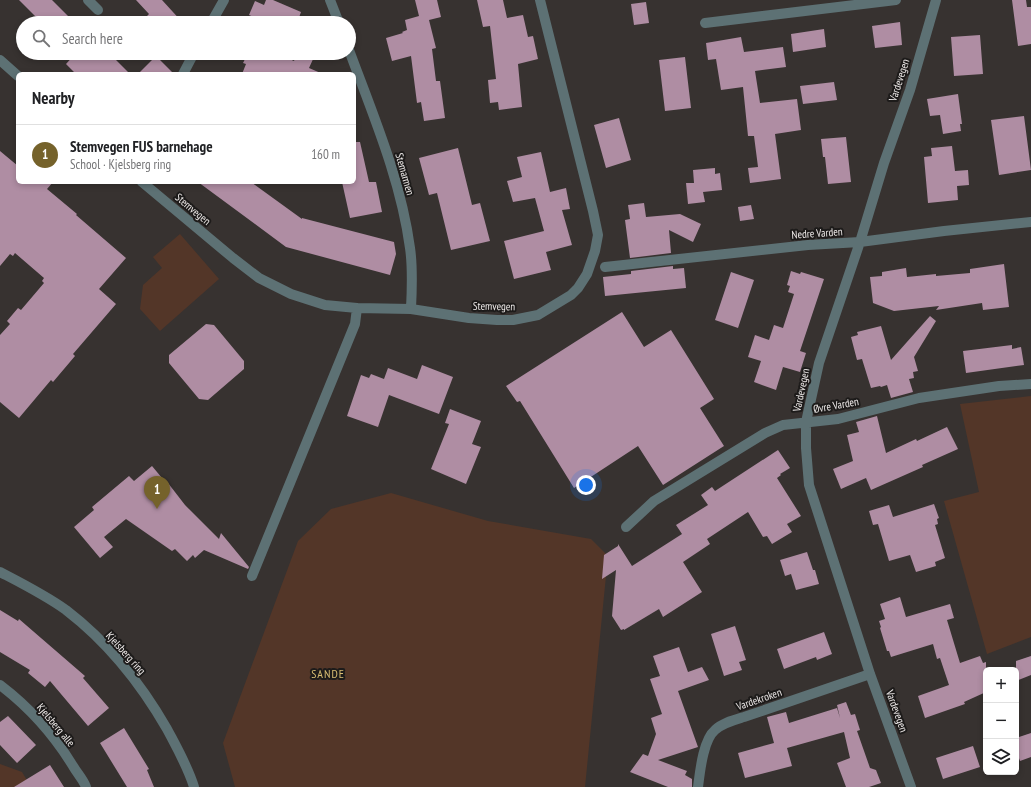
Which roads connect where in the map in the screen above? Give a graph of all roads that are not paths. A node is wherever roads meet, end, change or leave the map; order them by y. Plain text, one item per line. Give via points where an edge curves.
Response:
1 (88, 0) edge
2 (224, 0) edge
3 (330, 0) edge
4 (540, 0) edge
5 (896, 0) edge
6 (936, 0) edge
7 (98, 10) dead end
8 (215, 16) edge
9 (336, 16) edge
10 (704, 23) dead end
11 (0, 60) edge
12 (190, 60) edge
13 (353, 60) edge
14 (184, 72) edge
15 (16, 74) edge
16 (144, 184) edge
17 (1031, 222) edge
18 (860, 242) junction
19 (605, 267) dead end
20 (357, 308) junction
21 (411, 309) junction
22 (1031, 384) edge
23 (806, 422) junction
24 (626, 527) dead end
25 (0, 572) edge
26 (252, 576) dead end
27 (870, 674) junction
28 (0, 685) edge
29 (86, 787) edge
30 (194, 787) edge
31 (698, 787) edge
32 (911, 787) edge

1 - 7 street
2 - 8 street
3 - 9 street
4 - 21 street, Stemvegen via 598,235 591,266 571,295 538,315 498,320
5 - 10 street
6 - 18 street, Vardevegen via 910,90
11 - 15 street
12 - 14 street
13 - 21 street, Stemarmen via 387,153 405,219 412,275
16 - 20 street, Stemvegen via 259,278 291,294 325,305
17 - 18 street, Nedre Varden
18 - 19 street, Nedre Varden
18 - 23 street, Vardevegen via 819,363
20 - 21 street, Stemvegen
20 - 26 street via 355,324
22 - 23 street, Øvre Varden via 926,397 838,419
23 - 24 street, Øvre Varden via 783,425 765,433 654,501
23 - 27 street, Vardevegen via 809,485
25 - 30 street, Kjelsberg ring via 38,591 66,610 109,648 134,677 160,717
27 - 31 street, Vardekroken via 726,723 714,730 705,748
27 - 32 street, Vardevegen
28 - 29 street, Kjelsberg alle via 17,698 49,732

